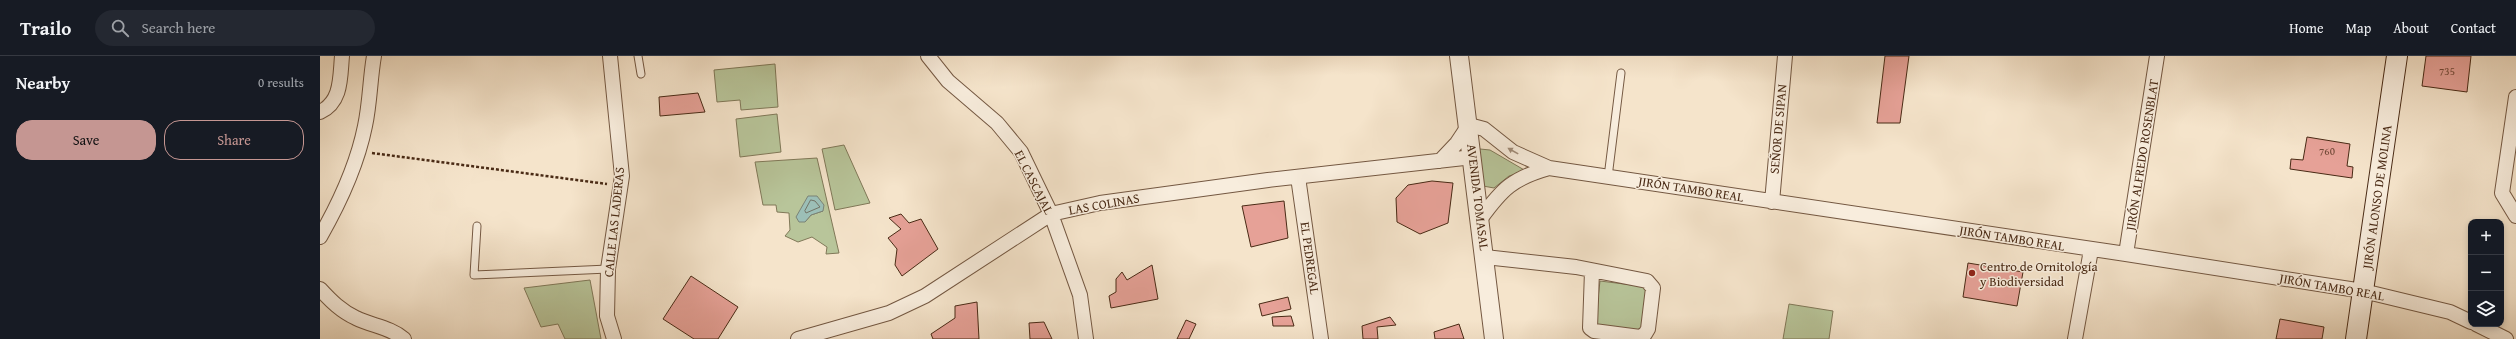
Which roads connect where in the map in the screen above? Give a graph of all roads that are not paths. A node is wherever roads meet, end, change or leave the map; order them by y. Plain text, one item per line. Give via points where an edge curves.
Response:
1 (342, 56) edge
2 (374, 56) edge
3 (610, 56) edge
4 (638, 56) edge
5 (928, 56) edge
6 (1459, 56) edge
7 (1785, 56) edge
8 (2157, 56) edge
9 (2397, 56) edge
10 (1621, 73) dead end
11 (640, 74) dead end
12 (2516, 97) edge
13 (320, 112) edge
14 (1469, 125) junction
15 (1473, 157) junction
16 (1440, 161) junction
17 (1549, 168) junction
18 (1298, 177) junction
19 (1608, 177) junction
20 (1772, 202) junction
21 (1051, 214) junction
22 (2516, 216) edge
23 (1481, 218) junction
24 (477, 226) dead end
25 (320, 237) edge
26 (2091, 250) junction
27 (2126, 254) junction
28 (1485, 256) junction
29 (608, 269) junction
30 (1592, 271) junction
31 (320, 289) edge
32 (2363, 291) junction
33 (2468, 321) edge
34 (2482, 327) edge
35 (404, 339) edge
36 (614, 339) edge
37 (798, 339) edge
38 (1086, 339) edge
39 (1321, 339) edge
40 (1494, 339) edge
41 (2075, 339) edge
42 (2356, 339) edge
43 (2506, 339) edge

1 - 13 street via 337,96 331,107
2 - 25 street via 365,127 358,151 340,201
3 - 29 street, CALLE LAS LADERAS via 622,176
4 - 11 lane
5 - 21 street, EL CASCAJAL via 948,81 998,123 1021,152
6 - 14 street, AVENIDA TOMASAL
7 - 20 street, SEÑOR DE SIPAN
8 - 27 street, JIRÓN ALFREDO ROSENBLAT
9 - 32 main road, JIRÓN ALONSO DE MOLINA
10 - 19 lane
12 - 22 street via 2502,193
14 - 15 street, AVENIDA TOMASAL
14 - 16 street
17 -> 14 street, JIRÓN TAMBO REAL via 1513,152 1484,129
15 - 16 street, LAS COLINAS
15 - 23 street, AVENIDA TOMASAL
16 - 18 street, LAS COLINAS
17 - 19 street, JIRÓN TAMBO REAL
17 - 23 street, JIRÓN TAMBO REAL via 1525,175 1511,183 1498,194
18 - 21 street, LAS COLINAS via 1100,203
18 - 39 street, EL PEDREGAL
19 - 20 street, JIRÓN TAMBO REAL
20 - 26 street, JIRÓN TAMBO REAL
21 - 37 street, LAS COLINAS via 925,296 889,313
21 - 38 street, EL CASCAJAL via 1080,295
23 - 28 street, AVENIDA TOMASAL
24 - 29 lane via 474,275
26 - 27 street, JIRÓN TAMBO REAL
26 - 41 street
27 - 32 street, JIRÓN TAMBO REAL
28 - 30 street
28 - 40 street, AVENIDA TOMASAL
29 - 36 street, CALLE LAS LADERAS via 607,316
30 - 30 street via 1650,283 1652,294 1645,334 1640,337 1594,331 1590,328
31 - 35 street via 336,306 356,318 390,330
32 - 33 street, JIRÓN TAMBO REAL via 2450,312
32 - 42 main road, JIRÓN ALONSO DE MOLINA
34 - 43 street

